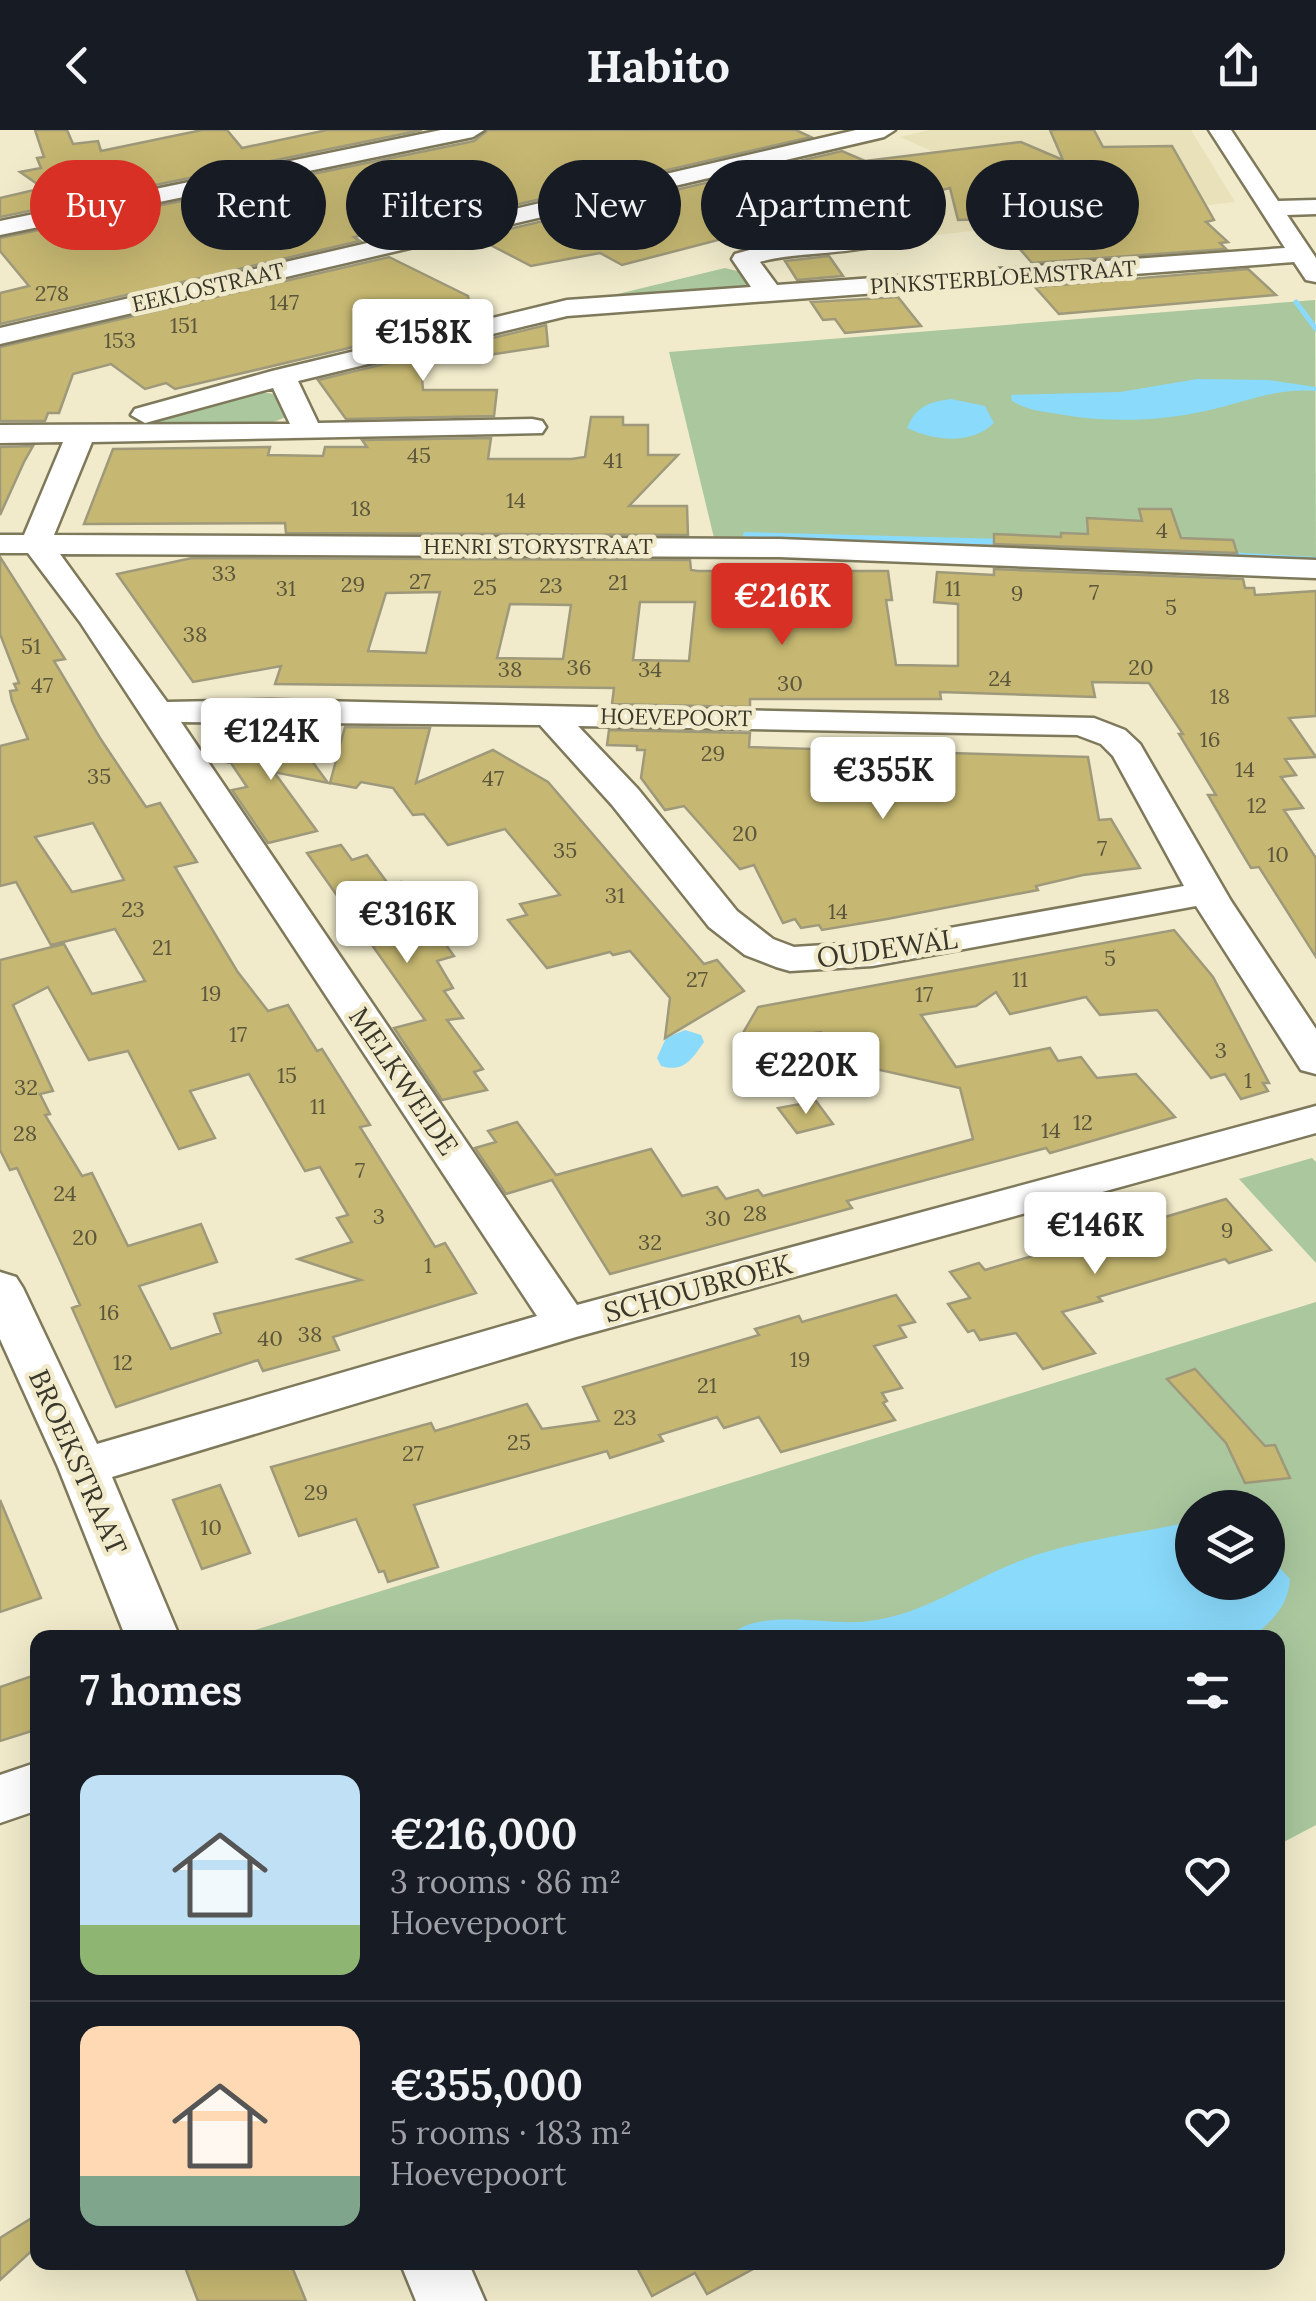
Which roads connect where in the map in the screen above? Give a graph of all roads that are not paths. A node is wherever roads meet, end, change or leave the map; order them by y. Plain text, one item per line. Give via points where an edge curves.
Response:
1 (375, 130) edge
2 (473, 130) edge
3 (884, 130) edge
4 (1220, 130) edge
5 (403, 146) junction
6 (1316, 207) edge
7 (1271, 208) junction
8 (0, 228) edge
9 (785, 250) edge
10 (1309, 265) edge
11 (674, 275) dead end
12 (764, 294) junction
13 (567, 308) junction
14 (0, 336) edge
15 (282, 377) junction
16 (532, 427) dead end
17 (93, 431) junction
18 (308, 432) junction
19 (0, 434) edge
20 (18, 544) edge
21 (1316, 569) edge
22 (154, 712) junction
23 (549, 715) junction
24 (1207, 894) junction
25 (1316, 1061) edge
26 (1316, 1119) edge
27 (0, 1288) edge
28 (566, 1324) junction
29 (83, 1466) junction
30 (150, 1630) edge
31 (30, 1789) edge
32 (0, 1799) edge
33 (437, 2270) edge
34 (451, 2301) edge

1 - 5 street
2 - 5 street
3 - 14 street, EEKLOSTRAAT
4 - 7 street
5 - 8 street via 239,180 166,176 108,206
6 - 7 street
7 - 10 street
9 - 12 street via 735,261 764,284
10 - 12 street, PINKSTERBLOEMSTRAAT
11 - 13 street, PINKSTERBLOEMSTRAAT
12 - 13 street, PINKSTERBLOEMSTRAAT
13 - 15 street, PINKSTERBLOEMSTRAAT
15 - 17 street, PINKSTERBLOEMSTRAAT
15 - 18 street
16 - 18 street, PINKSTERBLOEMSTRAAT
17 - 18 street, PINKSTERBLOEMSTRAAT
17 - 19 street, PINKSTERBLOEMSTRAAT
17 - 20 street via 72,449
20 - 21 street, HENRI STORYSTRAAT via 779,548
20 - 22 street, MELKWEIDE via 93,617
22 - 23 street, HOEVEPOORT
22 - 28 street, MELKWEIDE
23 - 24 street, HOEVEPOORT via 1082,725 1128,751
23 - 24 street, OUDEWAL via 625,797 722,920 758,947 790,960 872,954
24 - 25 street, HOEVEPOORT
26 - 28 street, SCHOUBROEK
27 - 29 street, BROEKSTRAAT
28 - 29 street, SCHOUBROEK
29 - 30 street, BROEKSTRAAT
31 - 32 street
33 - 34 street

